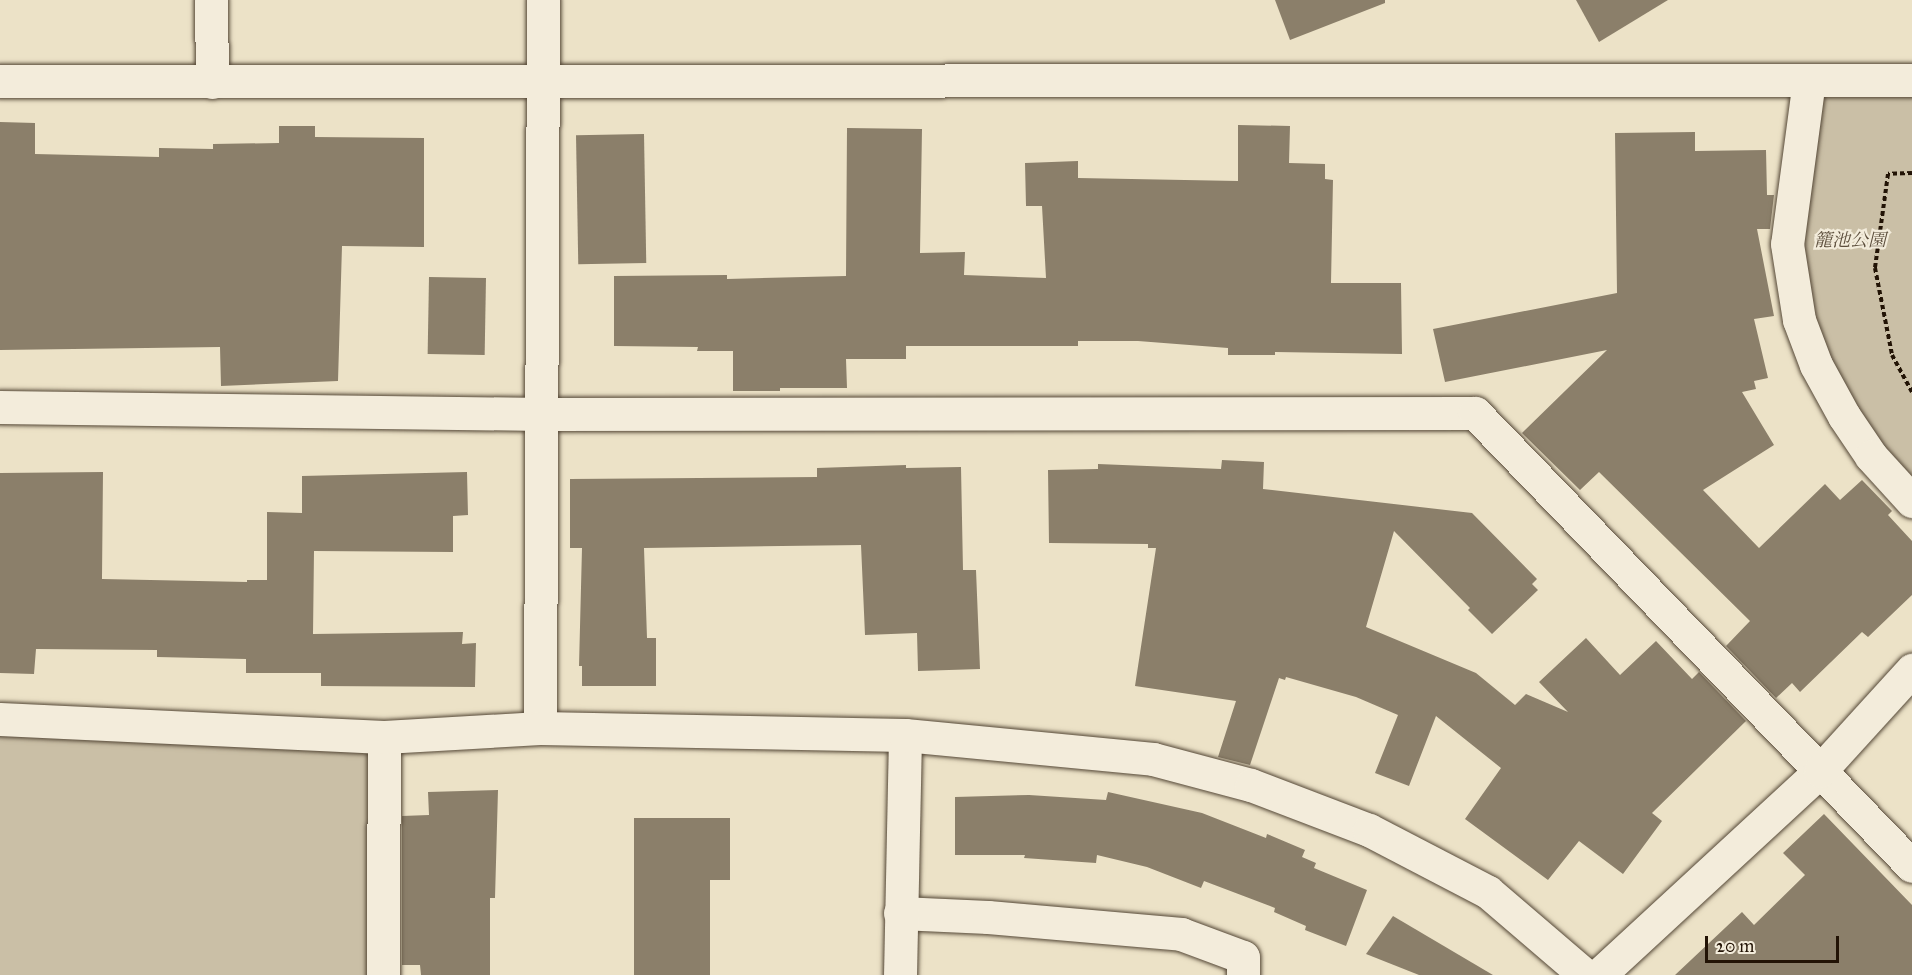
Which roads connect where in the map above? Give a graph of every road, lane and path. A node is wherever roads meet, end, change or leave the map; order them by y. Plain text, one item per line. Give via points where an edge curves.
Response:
1 (211, 0) edge
2 (543, 0) edge
3 (1809, 80) junction
4 (1912, 80) edge
5 (0, 81) edge
6 (212, 82) junction
7 (544, 82) junction
8 (1912, 173) edge
9 (1912, 392) edge
10 (0, 407) edge
11 (543, 414) junction
12 (1912, 501) edge
13 (1912, 670) edge
14 (0, 719) edge
15 (540, 728) junction
16 (905, 735) junction
17 (384, 737) junction
18 (1820, 771) junction
19 (1912, 866) edge
20 (900, 914) junction
21 (383, 975) edge
22 (900, 975) edge
23 (1243, 975) edge
24 (1585, 975) edge
25 (1599, 975) edge

1 - 6 street
2 - 7 street
3 - 4 street
3 - 7 street
3 - 12 street via 1787,244 1799,320 1816,365 1844,416 1871,456
5 - 6 street
6 - 7 street
7 - 11 street
8 - 9 path via 1888,174 1875,268 1892,355
10 - 11 street
11 - 15 street
11 - 18 street via 1475,413
13 - 18 street
14 - 17 street
15 - 16 street
15 - 17 street
16 - 20 street
16 - 24 street via 1153,759 1251,785 1369,830 1488,892
17 - 21 street
18 - 19 street
18 - 25 street
20 - 22 street
20 - 23 street via 988,916 1180,934 1243,957

